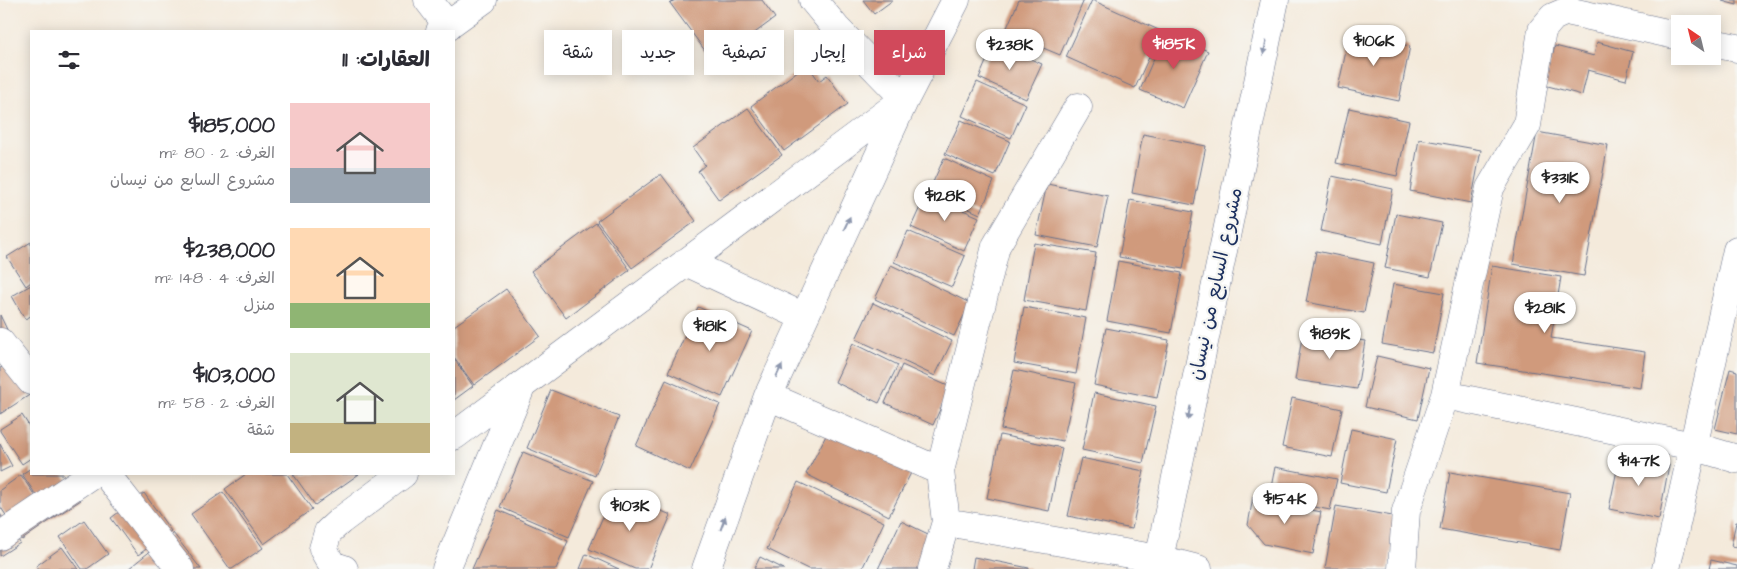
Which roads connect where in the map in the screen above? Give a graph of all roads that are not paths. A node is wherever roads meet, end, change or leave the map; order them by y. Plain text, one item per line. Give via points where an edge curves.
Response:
1 (428, 0) edge
2 (483, 0) edge
3 (813, 0) edge
4 (956, 0) edge
5 (1275, 0) edge
6 (444, 28) edge
7 (1671, 34) edge
8 (1721, 45) edge
9 (1737, 48) edge
10 (905, 99) junction
11 (1078, 107) dead end
12 (1736, 254) edge
13 (686, 262) junction
14 (804, 317) junction
15 (0, 342) edge
16 (30, 380) edge
17 (522, 384) junction
18 (1445, 395) junction
19 (768, 396) junction
20 (455, 435) edge
21 (1693, 446) junction
22 (1737, 459) edge
23 (940, 471) junction
24 (91, 475) edge
25 (107, 475) edge
26 (402, 475) edge
27 (946, 522) junction
28 (0, 536) edge
29 (1158, 564) edge
30 (180, 569) edge
31 (344, 569) edge
32 (446, 569) edge
33 (706, 569) edge
34 (932, 569) edge
35 (1198, 569) edge
36 (1402, 569) edge
37 (1666, 569) edge

1 - 6 street
2 - 6 street
3 - 10 street
4 - 10 street
5 -> 29 street, مشروع السابع من نيسان
7 - 18 street via 1567,11 1553,17 1542,30 1527,125 1490,188
8 - 9 street
10 - 13 street
14 -> 10 street
11 - 23 street via 996,246
12 - 21 street
13 - 14 street
13 - 17 street
19 -> 14 street
15 - 16 street
17 - 20 street
17 - 32 street
18 - 21 street
18 - 36 street via 1406,511
19 - 23 street
33 -> 19 street
21 - 22 street
21 - 37 street
23 - 27 street
24 - 28 street
25 - 30 street
26 - 31 street via 328,532 323,549 332,565
27 - 29 street
27 - 34 street
29 - 35 street

